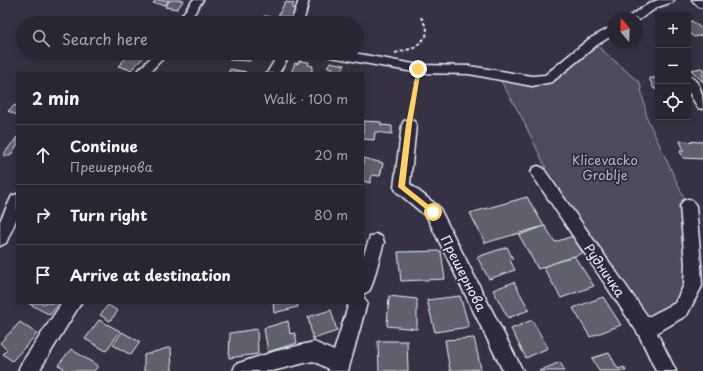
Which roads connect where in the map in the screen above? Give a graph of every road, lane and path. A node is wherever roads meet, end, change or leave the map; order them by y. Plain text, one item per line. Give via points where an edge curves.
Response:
1 (198, 0) edge
2 (304, 0) edge
3 (669, 0) edge
4 (697, 0) edge
5 (703, 5) edge
6 (643, 12) edge
7 (187, 16) edge
8 (299, 16) edge
9 (421, 17) dead end
10 (607, 34) edge
11 (395, 53) dead end
12 (364, 59) edge
13 (155, 60) edge
14 (281, 60) edge
15 (418, 69) junction
16 (143, 72) edge
17 (274, 72) edge
18 (690, 84) edge
19 (703, 104) edge
20 (409, 124) joint
21 (538, 172) dead end
22 (16, 203) edge
23 (688, 206) dead end
24 (0, 238) edge
25 (376, 242) dead end
26 (364, 282) edge
27 (71, 304) edge
28 (358, 304) edge
29 (645, 329) junction
30 (338, 367) edge
31 (28, 371) edge
32 (243, 371) edge
33 (513, 371) edge
34 (666, 371) edge

1 - 7 street
2 - 8 street
3 - 6 street
4 - 5 street
9 - 11 path via 427,29 426,37 414,48
10 - 15 street via 548,79 532,82 470,70
12 - 15 street
13 - 16 street
14 - 17 street
15 - 20 path
18 - 19 street
20 - 33 street, Прешернова via 402,187 433,212
21 - 29 street, Рудничка
22 - 24 street
23 - 29 street via 693,286 681,309
25 - 26 street
27 - 31 street
28 - 30 street
29 - 34 street, Рудничка
30 - 32 street via 314,351

